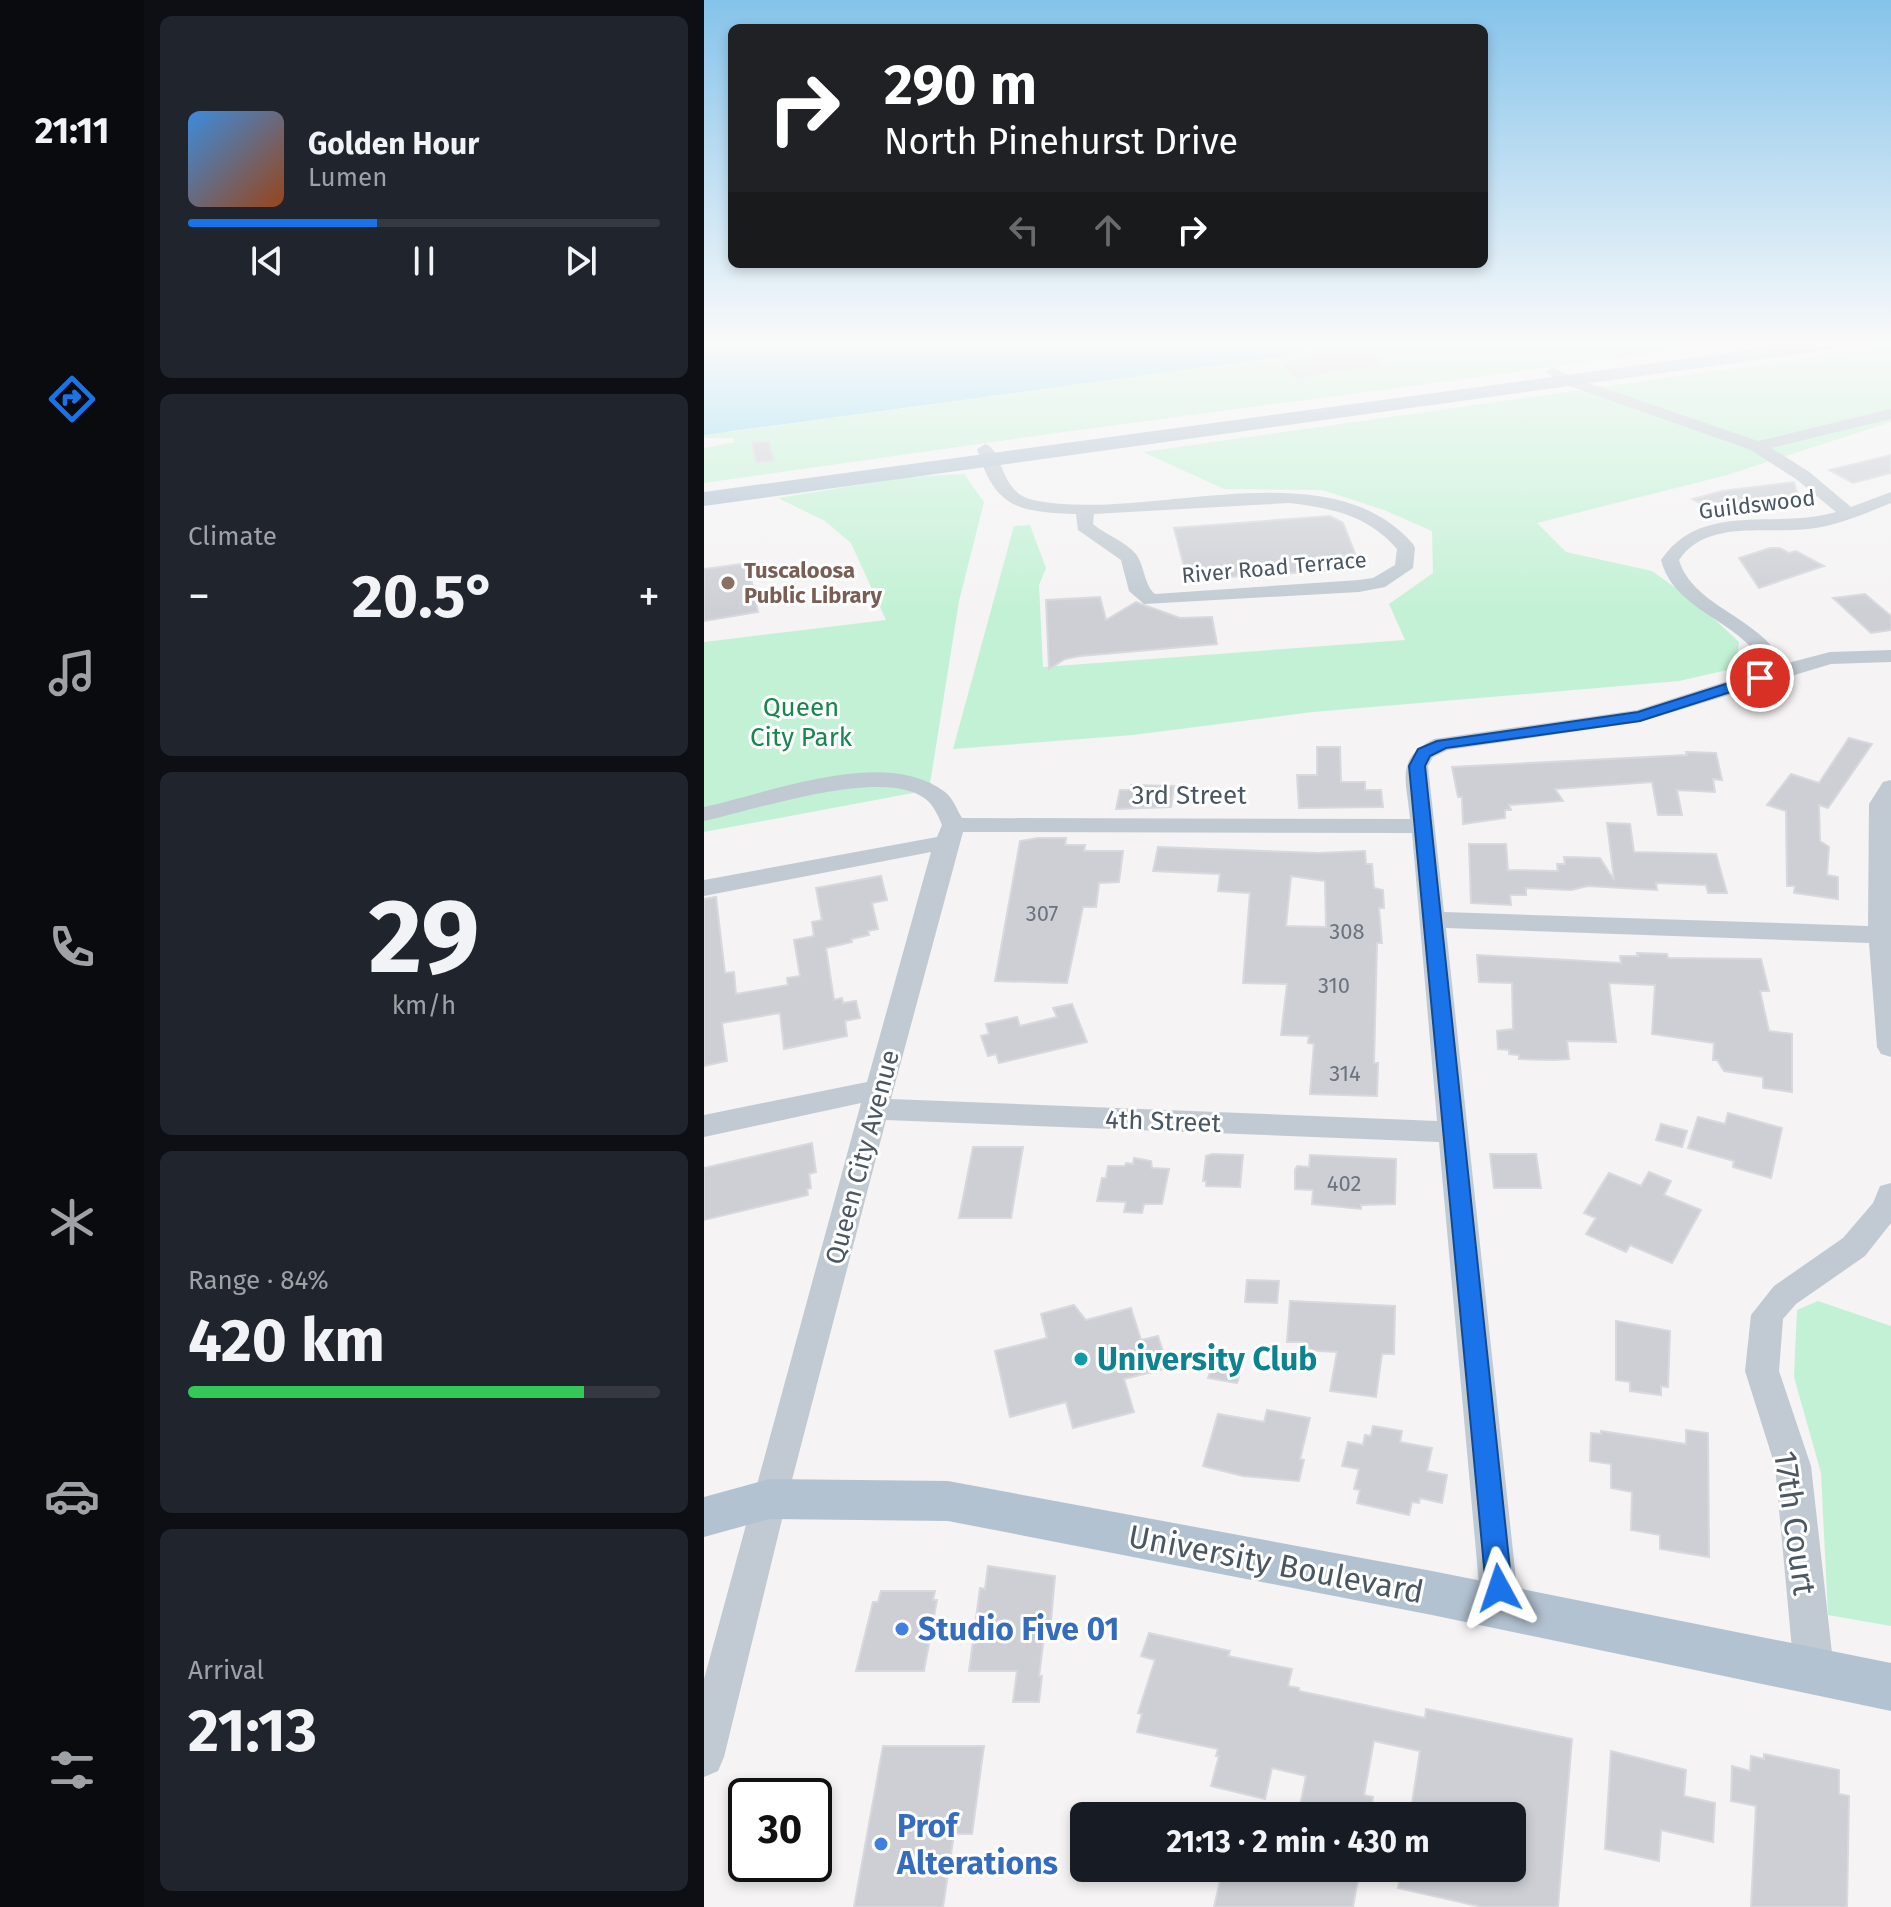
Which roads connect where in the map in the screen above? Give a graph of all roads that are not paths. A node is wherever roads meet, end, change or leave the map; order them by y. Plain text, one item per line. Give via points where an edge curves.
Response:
1 (1134, 434) edge
2 (1723, 434) edge
3 (1807, 434) edge
4 (1757, 446) junction
5 (987, 454) junction
6 (704, 487) edge
7 (1891, 497) edge
8 (704, 499) edge
9 (1085, 509) junction
10 (1849, 514) junction
11 (1891, 656) edge
12 (1777, 672) junction
13 (1891, 787) edge
14 (704, 814) edge
15 (1423, 826) junction
16 (950, 834) junction
17 (704, 888) edge
18 (1433, 920) junction
19 (1881, 935) junction
20 (1891, 1047) edge
21 (878, 1099) junction
22 (704, 1126) edge
23 (1452, 1132) junction
24 (1891, 1194) edge
25 (769, 1499) junction
26 (704, 1517) edge
27 (1500, 1607) junction
28 (1814, 1671) junction
29 (1891, 1687) edge
30 (704, 1757) edge

1 - 5 main road
2 - 4 street, Guildswood
3 - 4 street
4 - 10 street, Guildswood
5 - 6 main road
5 - 8 main road
5 - 9 street, River Road Terrace via 1003,494 1023,506
7 - 10 street, Guildswood
9 - 9 street, River Road Terrace via 1289,498 1343,504 1393,531 1406,548 1404,568 1378,583 1359,586 1151,600 1139,591 1128,554 1084,526
10 - 12 street, Guildswood via 1809,524 1703,532 1674,551 1670,568 1676,578 1758,641
11 - 12 street via 1830,658
12 - 15 street via 1640,716 1442,744 1424,753 1417,766
13 - 19 street via 1881,804
14 - 16 street via 831,784 884,779 929,790 945,803
15 - 16 street, 3rd Street
15 - 18 street
16 - 17 street, 3rd Street
16 - 21 street, Queen City Avenue
18 - 19 street
18 - 23 street
19 - 20 street
21 - 22 street, 4th Street
21 - 23 street, 4th Street
21 - 25 street, Queen City Avenue
23 - 27 street
24 - 28 street, 17th Court via 1854,1247 1785,1295 1767,1315 1762,1371 1793,1466
25 - 26 main road, University Boulevard
25 - 27 main road, University Boulevard via 948,1501
25 - 30 street, Queen City Avenue
27 - 28 main road, University Boulevard
28 - 29 main road, University Boulevard

